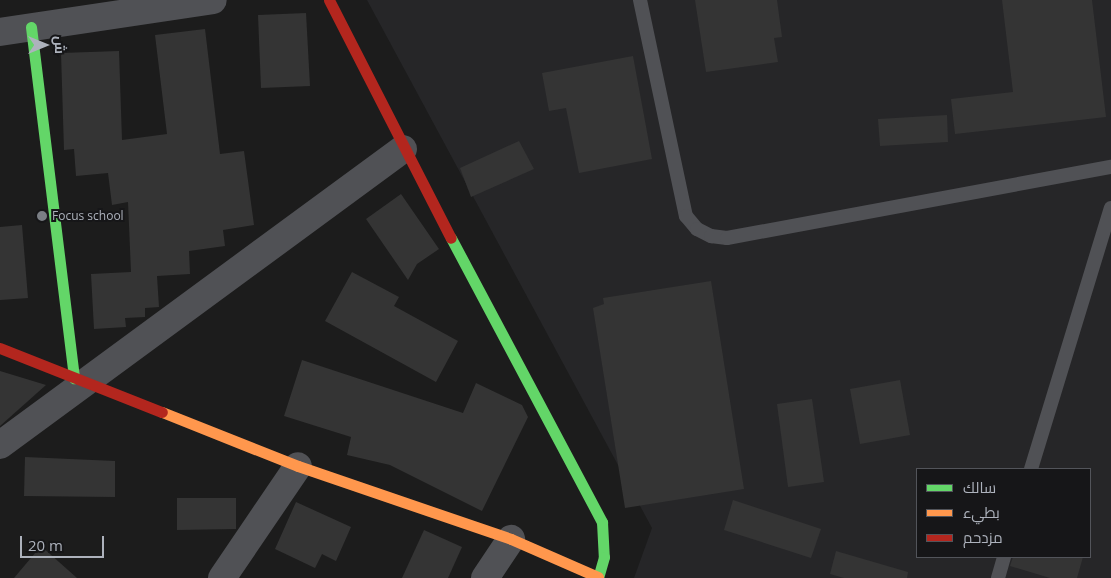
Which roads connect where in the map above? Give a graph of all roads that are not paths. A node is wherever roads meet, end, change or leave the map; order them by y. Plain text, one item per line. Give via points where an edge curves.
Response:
1 (213, 0) edge
2 (329, 0) edge
3 (640, 0) edge
4 (31, 27) junction
5 (0, 32) edge
6 (403, 149) junction
7 (1111, 167) edge
8 (1111, 208) edge
9 (0, 348) edge
10 (83, 379) junction
11 (0, 445) edge
12 (298, 466) junction
13 (1031, 468) edge
14 (511, 539) junction
15 (1004, 558) edge
16 (222, 578) edge
17 (485, 578) edge
18 (598, 578) edge
19 (998, 578) edge

1 - 4 street
2 - 6 street
3 - 7 lane via 686,216 711,236 727,238
4 - 5 street
4 - 10 street
6 - 10 street
6 - 18 street via 602,522 604,557
8 - 13 lane
9 - 10 street
10 - 11 street
10 - 12 street
12 - 14 street
12 - 16 street
14 - 17 street
14 - 18 street
15 - 19 lane

